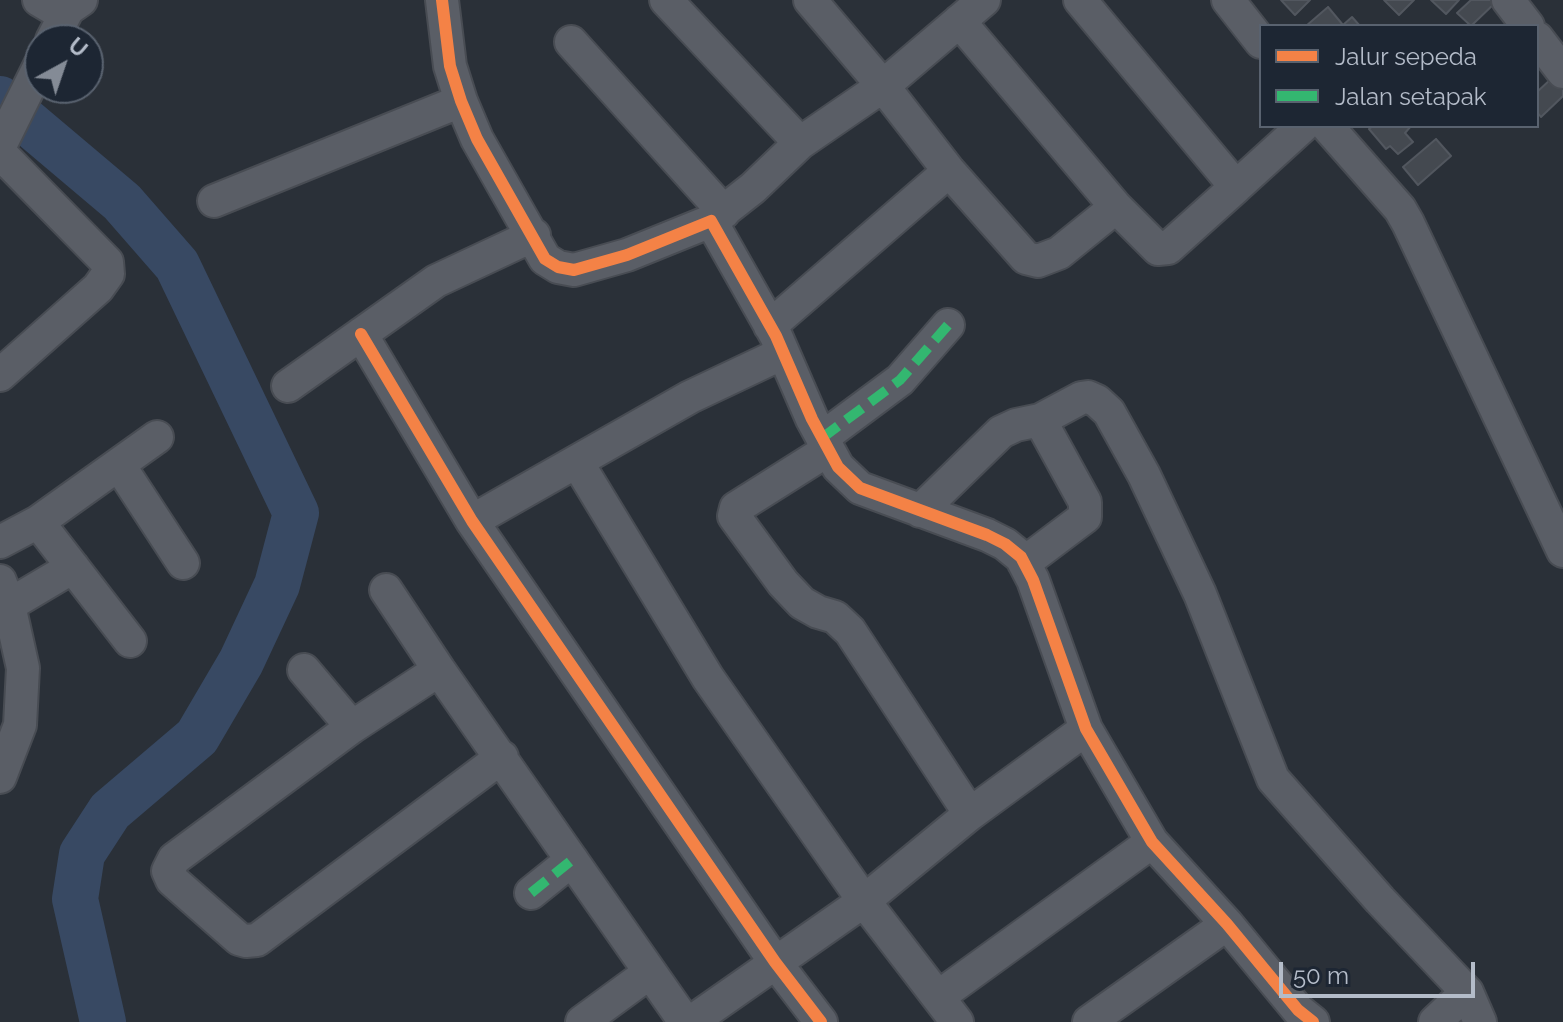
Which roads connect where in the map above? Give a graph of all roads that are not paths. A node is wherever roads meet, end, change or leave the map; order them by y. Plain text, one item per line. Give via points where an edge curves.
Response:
1 (442, 0) edge
2 (666, 0) edge
3 (810, 0) edge
4 (984, 0) edge
5 (1080, 0) edge
6 (1228, 0) edge
7 (1508, 0) edge
8 (63, 3) edge
9 (959, 21) junction
10 (57, 24) edge
11 (1526, 24) edge
12 (1259, 39) edge
13 (1539, 41) edge
14 (571, 42) dead end
15 (1563, 72) edge
16 (883, 86) junction
17 (24, 98) edge
18 (461, 101) junction
19 (1301, 128) edge
20 (1329, 128) edge
21 (800, 143) junction
22 (2, 144) edge
23 (949, 171) junction
24 (1236, 187) junction
25 (214, 201) dead end
26 (1116, 207) junction
27 (717, 217) junction
28 (534, 235) junction
29 (948, 325) dead end
30 (361, 334) junction
31 (777, 339) junction
32 (0, 375) edge
33 (288, 386) dead end
34 (1040, 420) junction
35 (157, 437) dead end
36 (825, 444) junction
37 (577, 462) junction
38 (119, 465) junction
39 (920, 511) junction
40 (472, 521) junction
41 (38, 522) junction
42 (0, 542) edge
43 (1563, 551) edge
44 (183, 563) dead end
45 (1024, 563) junction
46 (73, 567) junction
47 (386, 590) dead end
48 (5, 593) edge
49 (130, 641) dead end
50 (304, 670) dead end
51 (439, 670) junction
52 (352, 727) junction
53 (1086, 729) junction
54 (502, 757) junction
55 (0, 777) edge
56 (970, 814) junction
57 (1152, 842) junction
58 (572, 860) junction
59 (531, 893) dead end
60 (864, 901) junction
61 (1227, 924) junction
62 (775, 962) junction
63 (649, 973) junction
64 (1467, 992) junction
65 (948, 1010) edge
66 (1298, 1018) edge
67 (582, 1022) edge
68 (688, 1022) edge
69 (821, 1022) edge
70 (1089, 1022) edge
71 (1435, 1022) edge
72 (1480, 1022) edge

1 - 18 street via 450,66
2 - 21 street
3 - 16 street
4 - 9 street
5 - 24 street
6 - 12 street
7 - 11 street
8 - 10 street
9 - 16 street
9 - 26 street
13 - 15 street
14 - 27 street
16 - 21 street
16 - 23 street
17 - 22 street
18 - 25 street
18 - 28 street via 477,139
19 - 24 street
20 - 43 street via 1408,223
21 - 27 street
22 - 32 street via 107,262 108,274
23 - 26 street via 1012,245 1032,260 1059,253
23 - 31 street
24 - 26 street via 1163,250
27 - 28 street via 640,251 574,270 545,259
27 - 31 street
28 - 30 street via 436,281
29 - 36 street via 900,380
30 - 33 street
30 - 40 street
31 - 36 street
31 - 37 street
34 - 39 street via 1001,432
34 - 45 street via 1085,502 1085,517
34 - 64 street via 1088,397 1109,412 1200,594 1273,779
35 - 38 street
36 - 39 street via 853,483
36 - 56 street via 736,508 734,516 802,603 835,617 850,631
37 - 40 street
37 - 60 street via 708,678
38 - 41 street
38 - 44 street
39 - 45 street via 996,540
40 - 62 street
41 - 42 street
41 - 46 street
45 - 53 street
46 - 48 street
46 - 49 street
47 - 51 street
48 - 55 street via 23,668 20,725
50 - 52 street
51 - 52 street
51 - 54 street
52 - 54 street via 171,864 172,880 239,939 251,942 265,935
53 - 56 street
53 - 57 street
54 - 58 street
56 - 60 street
57 - 61 street
57 - 65 street
58 - 59 street
58 - 63 street
60 - 62 street
60 - 65 street
61 - 66 street
61 - 70 street
62 - 68 street
62 - 69 street
63 - 67 street
63 - 68 street
64 - 71 street
64 - 72 street

